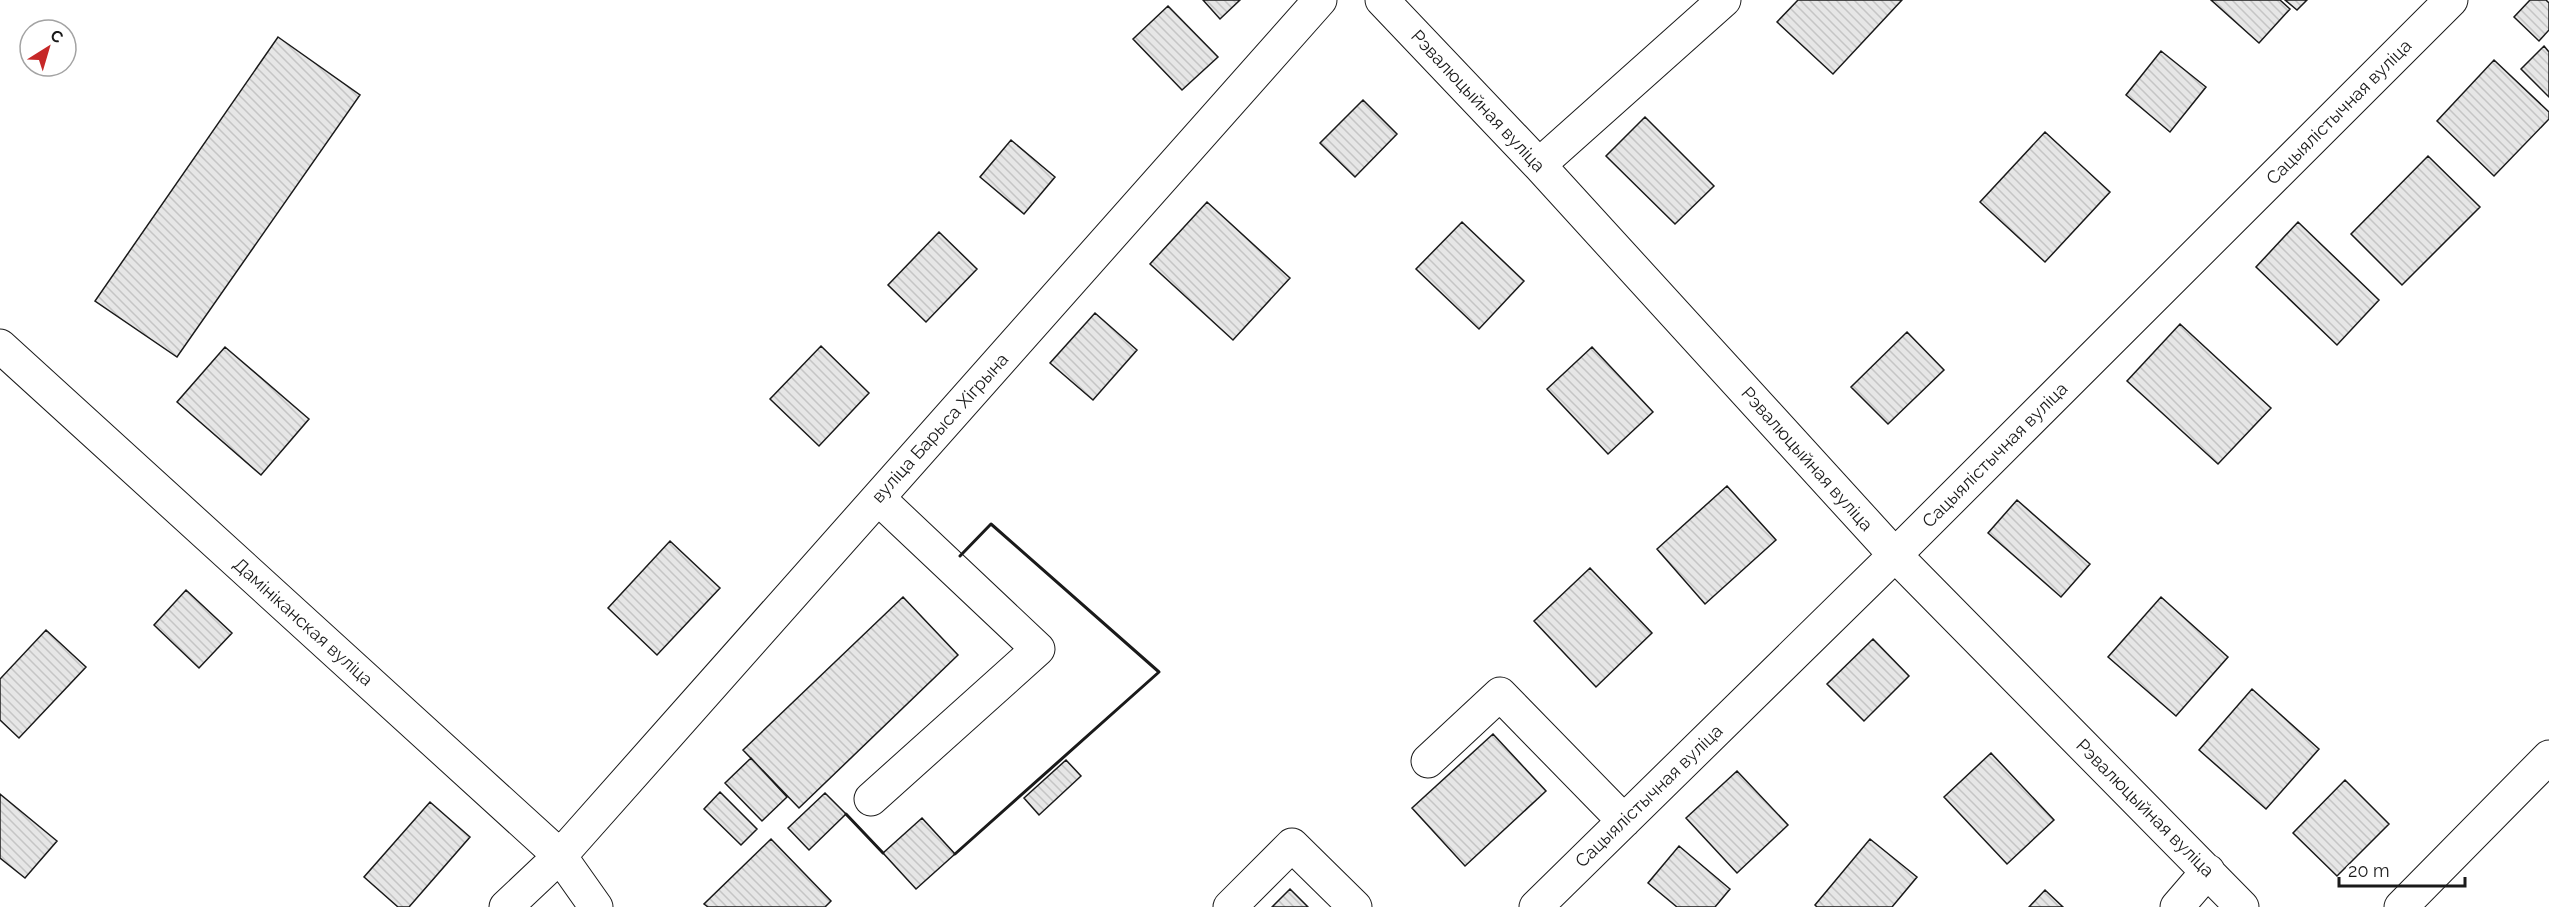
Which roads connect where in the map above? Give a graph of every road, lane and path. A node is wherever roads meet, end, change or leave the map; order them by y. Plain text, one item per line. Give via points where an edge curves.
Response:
1 (1320, 0) edge
2 (1382, 0) edge
3 (1724, 0) edge
4 (2451, 0) edge
5 (1539, 165) junction
6 (0, 346) edge
7 (878, 498) junction
8 (1895, 555) junction
9 (2549, 757) edge
10 (1428, 761) dead end
11 (871, 799) dead end
12 (1624, 821) junction
13 (560, 856) junction
14 (2208, 871) junction
15 (506, 907) edge
16 (596, 907) edge
17 (1230, 907) edge
18 (1355, 907) edge
19 (1536, 907) edge
20 (2177, 907) edge
21 (2242, 907) edge
22 (2401, 907) edge

1 - 7 street, вуліца Барыса Хігрына
2 - 5 street, Рэвалюцыйная вуліца
3 - 5 street
4 - 8 street, Сацыялістычная вуліца
5 - 8 street, Рэвалюцыйная вуліца
6 - 13 street, Дамініканская вуліца
7 - 11 street via 1038,649
7 - 13 street, вуліца Барыса Хігрына
8 - 12 street, Сацыялістычная вуліца
8 - 14 street, Рэвалюцыйная вуліца
9 - 22 street
10 - 12 street via 1500,694
12 - 19 street, Сацыялістычная вуліца
13 - 15 street, вуліца Барыса Хігрына
13 - 16 street, Дамініканская вуліца
14 - 20 street
14 - 21 street, Рэвалюцыйная вуліца
17 - 18 street via 1292,845

